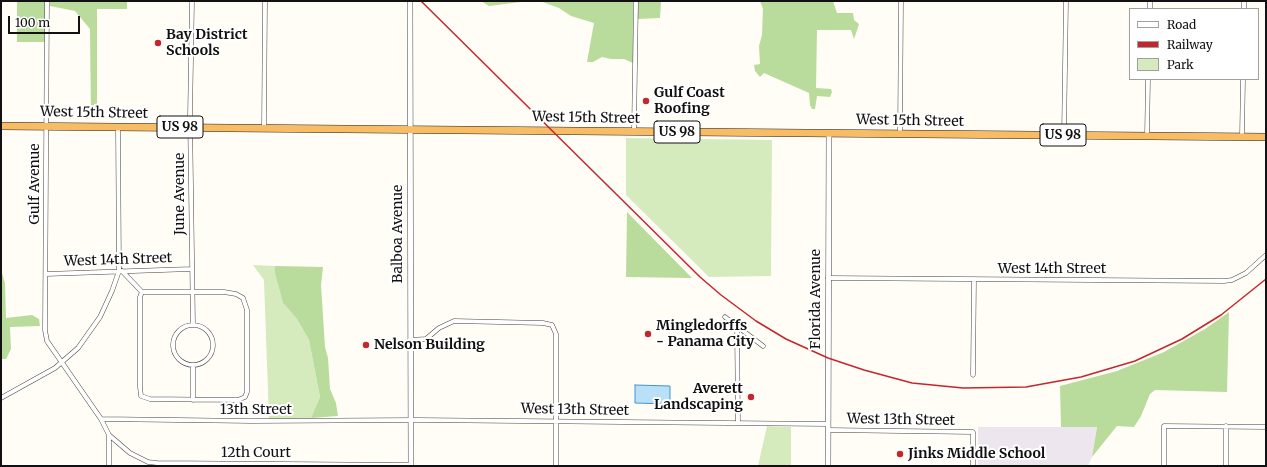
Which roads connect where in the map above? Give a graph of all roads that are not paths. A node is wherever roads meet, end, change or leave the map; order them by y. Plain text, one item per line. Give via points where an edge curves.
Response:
1 (47, 1) edge
2 (192, 1) edge
3 (265, 1) edge
4 (410, 1) edge
5 (636, 1) edge
6 (901, 1) edge
7 (1066, 1) edge
8 (1148, 80) edge
9 (1243, 80) edge
10 (1, 126) edge
11 (46, 126) junction
12 (118, 127) junction
13 (191, 127) junction
14 (264, 128) junction
15 (410, 129) junction
16 (634, 131) junction
17 (829, 133) junction
18 (900, 134) junction
19 (1064, 135) junction
20 (1147, 136) junction
21 (1242, 136) junction
22 (1266, 137) edge
23 (1266, 255) edge
24 (191, 269) junction
25 (120, 271) junction
26 (46, 274) junction
27 (828, 278) junction
28 (974, 279) junction
29 (142, 292) junction
30 (192, 292) junction
31 (724, 317) dead end
32 (194, 325) junction
33 (737, 327) junction
34 (410, 340) junction
35 (763, 346) dead end
36 (61, 363) junction
37 (193, 366) junction
38 (973, 375) dead end
39 (1, 398) edge
40 (193, 400) junction
41 (101, 419) junction
42 (411, 420) junction
43 (556, 421) junction
44 (738, 423) junction
45 (828, 424) junction
46 (1226, 426) junction
47 (1266, 427) edge
48 (828, 430) junction
49 (109, 435) junction
50 (411, 465) edge
51 (109, 466) edge
52 (556, 466) edge
53 (828, 466) edge
54 (973, 466) edge
55 (1164, 466) edge
56 (1226, 466) edge

1 - 11 street, Gulf Avenue
2 - 13 street, June Avenue
3 - 14 street
4 - 15 street, Balboa Avenue
5 - 16 street
6 - 18 street
7 - 19 street
8 - 20 street
9 - 21 street
10 - 11 highway, West 15th Street / US 98
11 - 12 highway, West 15th Street / US 98
11 - 26 street, Gulf Avenue
12 - 13 highway, West 15th Street / US 98
12 - 25 street
13 - 14 highway, West 15th Street / US 98
13 - 24 street, June Avenue
14 - 15 highway, West 15th Street / US 98
15 - 16 highway, West 15th Street / US 98
15 - 34 street, Balboa Avenue
16 - 17 highway, West 15th Street / US 98
17 - 18 highway, West 15th Street / US 98
17 - 27 street, Florida Avenue
18 - 19 highway, West 15th Street / US 98
19 - 20 highway, West 15th Street / US 98
20 - 21 highway, West 15th Street / US 98
21 - 22 highway, West 15th Street / US 98
23 - 28 street, West 14th Street via 1246,273 1224,281
24 - 25 street, West 14th Street
24 - 30 street, June Avenue
25 - 26 street, West 14th Street
25 - 29 street
25 - 36 street via 92,330 78,348
26 - 36 street, Gulf Avenue via 45,330 47,341
27 - 28 street, West 14th Street
27 - 45 street, Florida Avenue
28 - 38 street
29 - 30 street
29 - 40 street via 140,394 150,399
30 - 32 street, June Avenue
30 - 40 street via 236,294 243,298 248,310 246,396 238,400
31 - 33 street
32 - 37 street via 209,332 214,344 208,359
32 - 37 street via 184,327 178,332 173,346 179,360
33 - 35 street
33 - 44 street
34 - 42 street, Balboa Avenue
34 - 43 street via 426,340 439,328 454,321 552,325 556,334
36 - 39 street
36 - 41 street, Gulf Avenue
37 - 40 street
41 - 42 street, 13th Street
41 - 49 street, Gulf Avenue
42 - 43 street, West 13th Street
42 - 50 street, Balboa Avenue
43 - 44 street, West 13th Street
43 - 52 street
44 - 45 street, West 13th Street
45 - 48 street, Florida Avenue
46 - 47 street
46 - 55 street via 1164,426
46 - 56 street
48 - 53 street, Florida Avenue
48 - 54 street, West 13th Street via 973,432
49 - 50 street, 12th Court via 130,453 148,462 157,463
49 - 51 street

